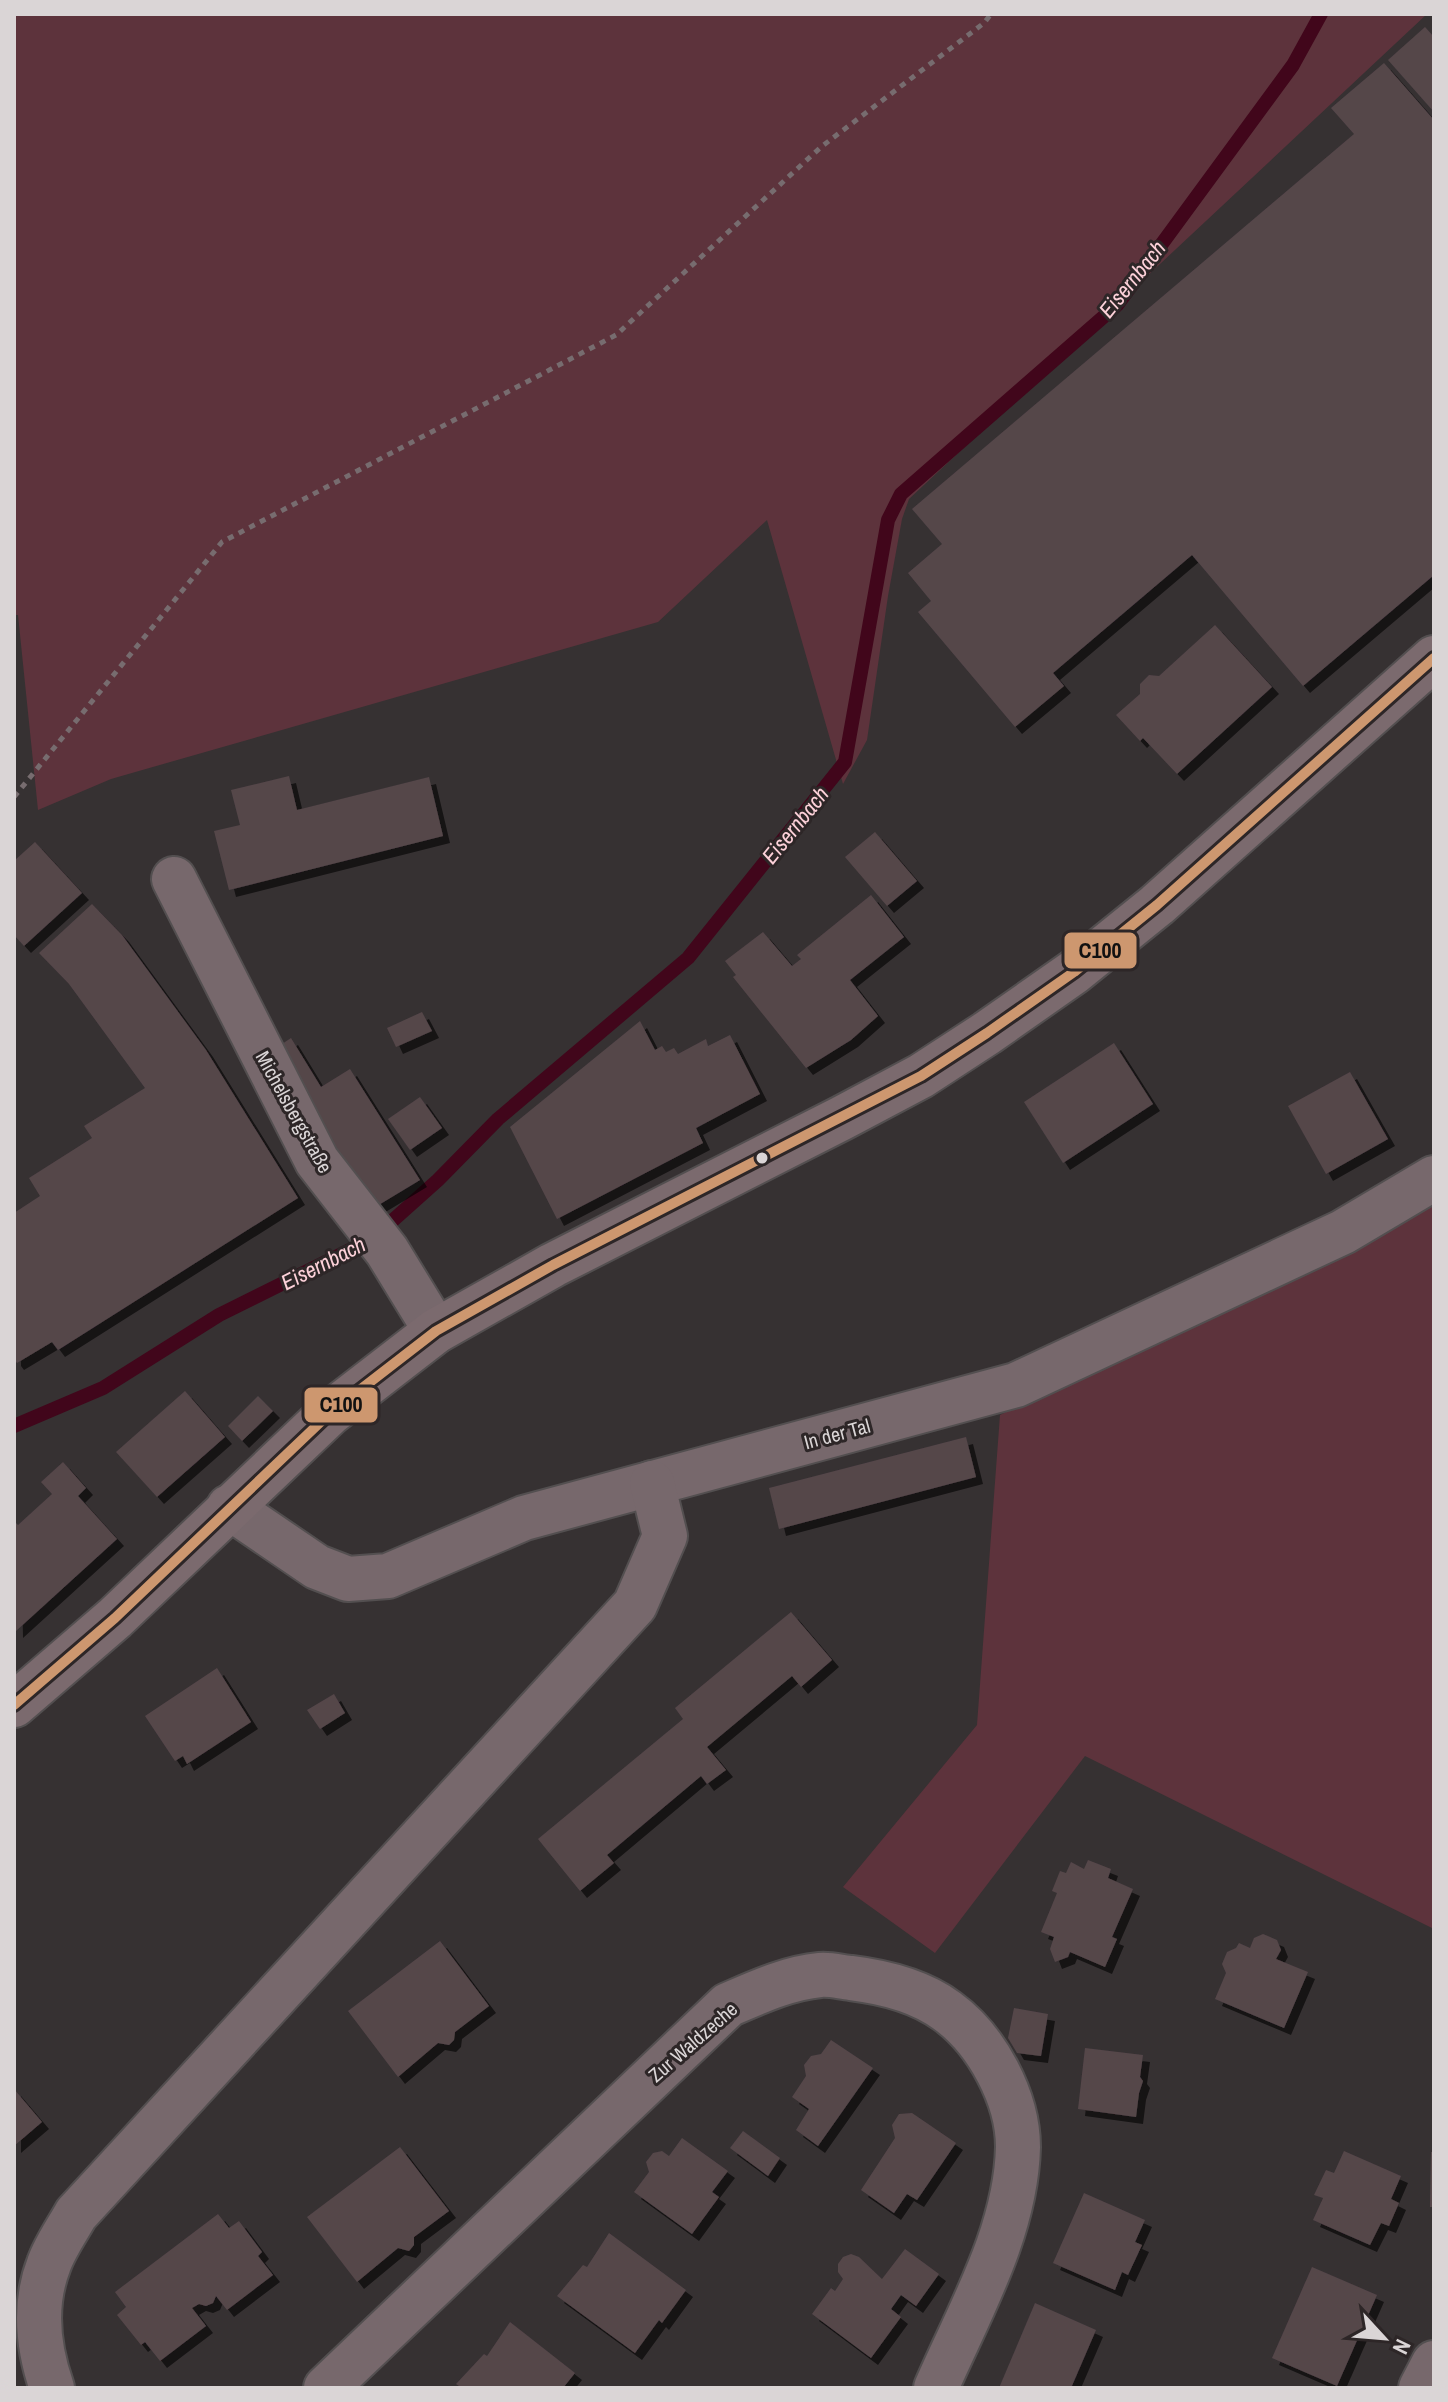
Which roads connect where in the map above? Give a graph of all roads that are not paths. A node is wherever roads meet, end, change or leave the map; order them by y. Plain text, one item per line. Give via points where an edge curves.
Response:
1 (1434, 658) edge
2 (174, 879) dead end
3 (1434, 1178) edge
4 (436, 1331) junction
5 (652, 1483) junction
6 (229, 1507) junction
7 (14, 1705) edge
8 (1434, 2363) edge
9 (52, 2388) edge
10 (326, 2388) edge
11 (936, 2388) edge
12 (1421, 2388) edge

1 - 4 main road via 1157,905 987,1033 921,1076
2 - 4 street, Michelsbergstraße via 317,1161 377,1239
3 - 5 street, In der Tal via 1343,1232 1016,1385
4 - 6 main road via 330,1413
5 - 6 street, In der Tal via 524,1518 388,1576 348,1579 317,1567
5 - 9 street via 665,1536 635,1605 76,2214 48,2264 38,2314 40,2353
6 - 7 main road via 115,1618
8 - 12 street
10 - 11 street, Zur Waldzeche via 728,2005 774,1985 822,1974 872,1980 917,1994 947,2011 1002,2074 1012,2110 1018,2146 1001,2237

